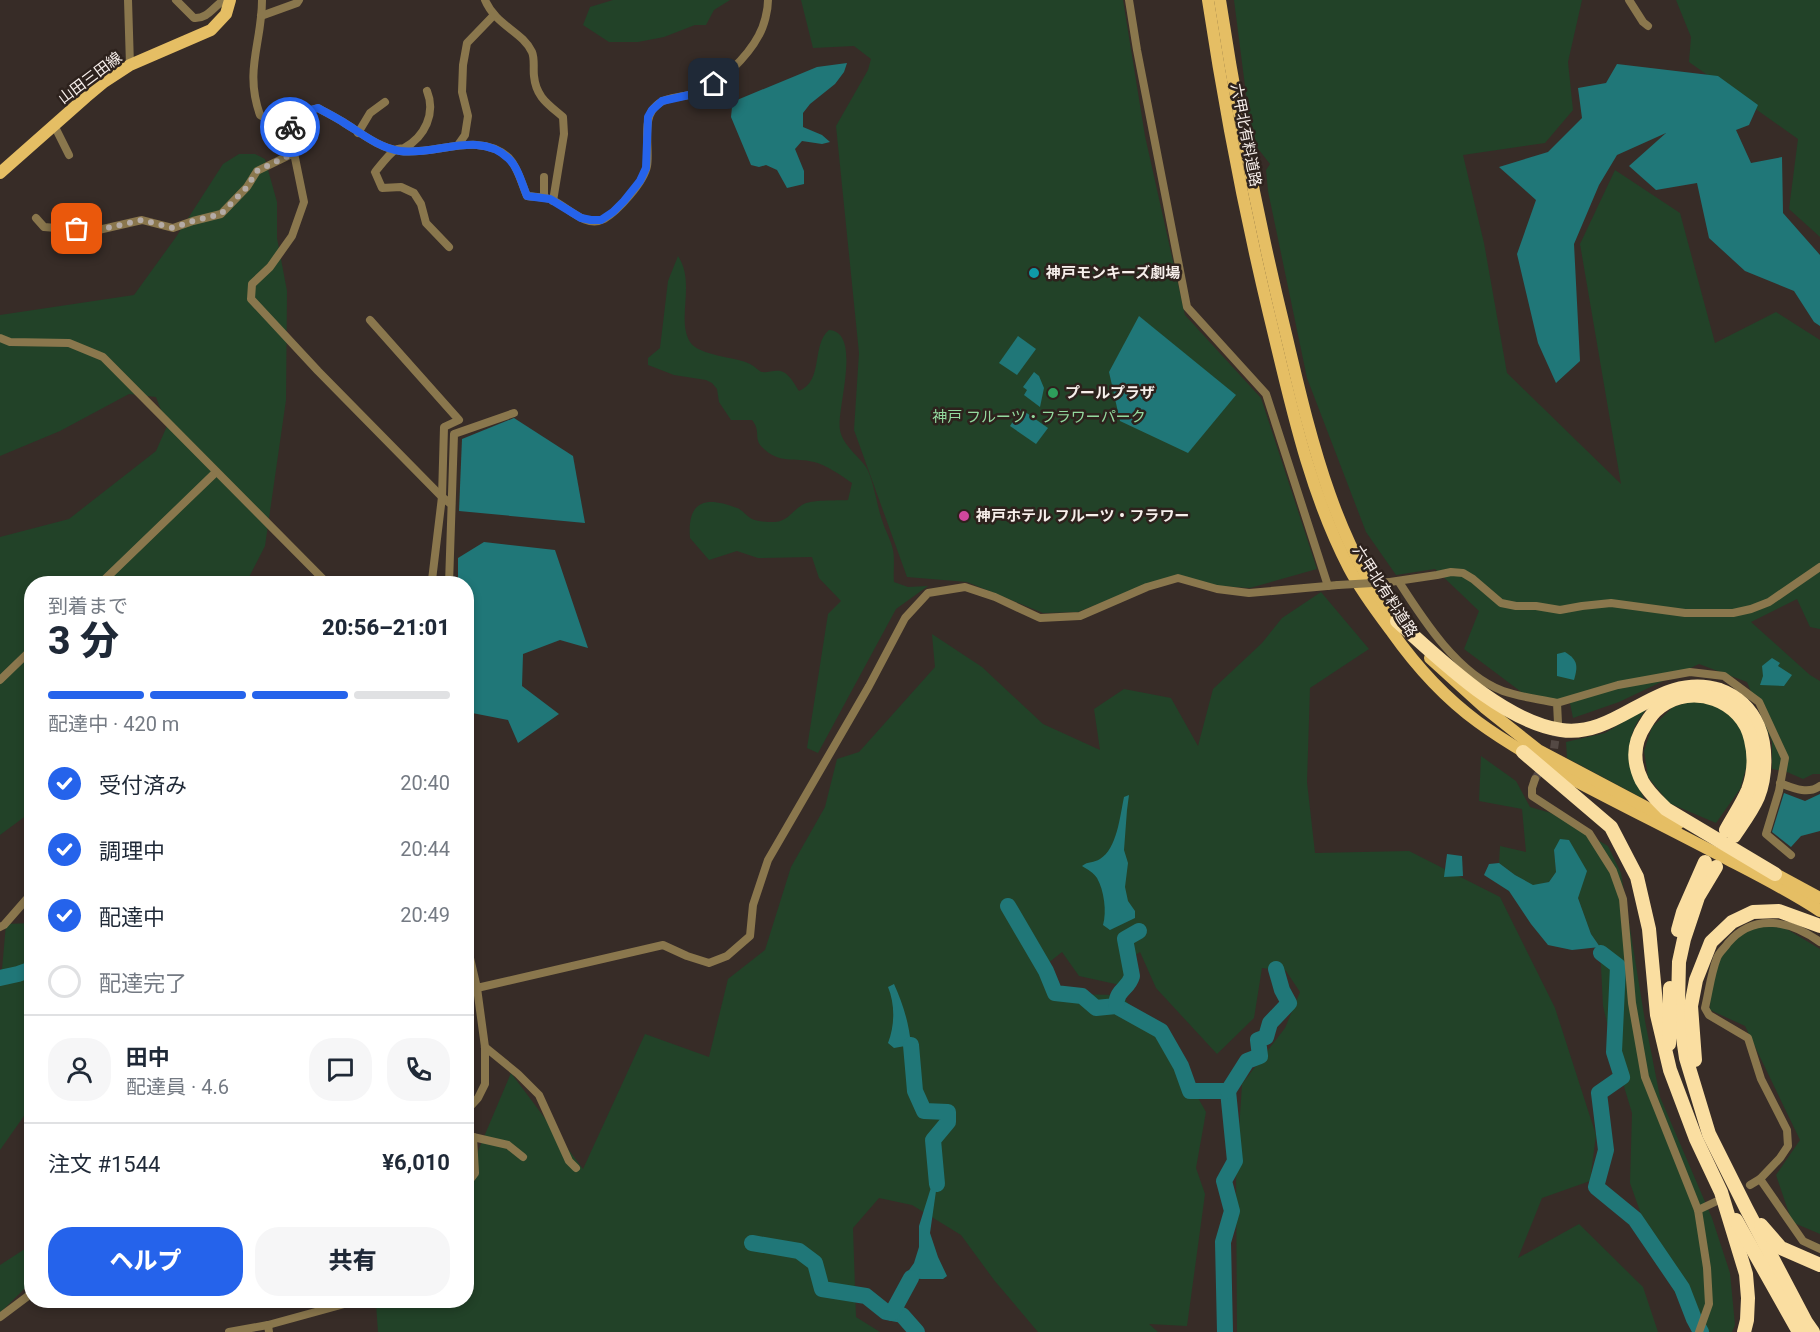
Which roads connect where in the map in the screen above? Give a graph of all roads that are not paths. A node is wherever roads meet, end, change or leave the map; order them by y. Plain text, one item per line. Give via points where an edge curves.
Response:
1 (128, 0) edge
2 (176, 0) edge
3 (228, 0) edge
4 (262, 0) edge
5 (299, 0) edge
6 (485, 0) edge
7 (768, 0) edge
8 (1129, 0) edge
9 (1208, 0) edge
10 (1220, 0) edge
11 (1629, 0) edge
12 (494, 15) junction
13 (261, 16) junction
14 (1648, 26) dead end
15 (130, 65) junction
16 (427, 91) dead end
17 (385, 102) dead end
18 (289, 122) junction
19 (54, 125) junction
20 (358, 133) junction
21 (458, 145) junction
22 (395, 150) junction
23 (294, 153) junction
24 (69, 155) dead end
25 (0, 173) edge
26 (544, 177) dead end
27 (544, 198) junction
28 (553, 201) junction
29 (36, 219) dead end
30 (449, 247) dead end
31 (369, 320) dead end
32 (0, 338) edge
33 (514, 413) dead end
34 (216, 472) junction
35 (442, 497) junction
36 (451, 504) junction
37 (1820, 567) edge
38 (108, 576) edge
39 (315, 576) edge
40 (432, 576) edge
41 (449, 576) edge
42 (1400, 582) junction
43 (1328, 586) junction
44 (1397, 621) junction
45 (24, 657) edge
46 (0, 680) edge
47 (1557, 703) junction
48 (1558, 723) tunnel mouth
49 (1523, 752) junction
50 (1535, 779) dead end
51 (1780, 783) junction
52 (1820, 786) edge
53 (1791, 855) dead end
54 (1776, 874) junction
55 (1820, 898) edge
56 (24, 902) edge
57 (1820, 911) edge
58 (1820, 926) edge
59 (0, 927) edge
60 (1820, 942) edge
61 (474, 975) edge
62 (477, 988) junction
63 (485, 1047) junction
64 (1670, 1070) junction
65 (1697, 1094) junction
66 (474, 1102) edge
67 (474, 1139) edge
68 (524, 1157) dead end
69 (576, 1168) dead end
70 (1760, 1179) junction
71 (1750, 1185) dead end
72 (1718, 1197) junction
73 (1746, 1208) junction
74 (1698, 1210) junction
75 (1820, 1249) edge
76 (1820, 1265) edge
77 (24, 1299) edge
78 (333, 1308) edge
79 (0, 1317) edge
80 (269, 1328) edge
81 (1803, 1329) edge
82 (229, 1332) edge
83 (1699, 1332) edge
84 (1744, 1332) edge

1 - 15 street
2 - 3 street via 194,18 206,16
3 - 15 main road, 山田三田線 via 226,14 211,30
4 - 13 street
5 - 13 street
6 - 12 street
7 - 28 street via 760,34 729,71 698,93 662,101 652,110 648,117 646,168 613,212 601,220 591,220
8 - 43 street via 1187,307 1266,394
9 - 49 main road, 六甲北有料道路 via 1256,261 1296,422 1329,523 1350,569 1410,657 1477,721
10 - 44 main road, 六甲北有料道路 via 1267,258 1307,419 1340,521 1360,566
11 - 14 street
12 - 21 street via 467,43 462,92 468,116 465,135
12 - 28 street via 533,53 539,96 562,117 564,134
13 - 18 street via 252,83 255,100 260,115 272,122
15 - 19 main road, 山田三田線
16 - 22 street via 431,100 430,119 404,148
17 - 20 street via 370,113
18 - 20 street via 318,108
18 - 23 street
19 - 24 street
19 - 25 main road, 山田三田線
20 - 22 street
21 - 22 street via 430,151
21 - 27 street via 494,149 509,159 527,196
22 - 30 street via 375,172 381,188 401,187 414,193 426,223
23 - 29 street via 257,171 221,214 173,228 142,220 94,231 44,227
23 - 35 street via 304,202 292,236 252,284 251,299
26 - 27 street
27 - 28 street
31 - 35 street via 459,420 444,427
32 - 34 street via 10,342 69,343 103,357
33 - 36 street via 454,434
34 - 38 street
34 - 39 street
35 - 36 street
35 - 40 street
36 - 41 street
37 - 42 street via 1769,602 1733,614 1685,614 1611,603 1560,610 1516,606 1501,603 1463,573
42 - 43 street, bridge
42 - 47 street via 1443,643 1476,677 1503,691
43 - 62 street via 1249,593 1178,579 1147,587 1080,616 1040,618 965,587 928,593 905,618 768,860 753,905 750,936 727,956 709,963 663,945
44 - 54 main road, 六甲北有料道路 via 1450,678 1538,750
44 - 54 highway via 1461,677 1503,707 1544,726 1577,730 1606,723 1658,695 1684,687 1710,687 1743,703 1760,731 1764,773 1758,797 1730,833 1748,790 1754,752 1749,731 1731,707 1702,696 1687,696 1661,706 1638,736 1637,767 1642,782 1666,809
45 - 46 street
47 - 48 street
47 - 51 street via 1618,685 1690,672 1724,676 1759,702 1785,758
49 - 57 main road, 六甲北有料道路
49 - 64 highway via 1611,826 1637,877 1649,929 1657,1015
50 - 74 street via 1532,796 1589,833 1613,871 1623,899 1632,1003 1645,1077
51 - 52 street via 1798,790 1815,790
51 - 53 street via 1766,834
54 - 55 main road, 六甲北有料道路
56 - 59 street
58 - 65 highway via 1779,911 1753,912 1732,922 1711,942 1691,1006
60 - 70 street via 1795,927 1772,922 1752,926 1733,937 1718,956 1705,1008 1709,1016 1748,1038 1761,1079 1788,1130 1788,1146
61 - 62 street
62 - 63 street
63 - 66 street via 485,1084
63 - 69 street via 538,1095
64 - 65 highway via 1671,966 1683,912 1711,864 1679,962 1678,1004 1686,1058
64 - 72 highway
65 - 73 highway via 1709,1134
67 - 68 street via 508,1145
70 - 71 street
70 - 75 street via 1803,1241
72 - 74 street
72 - 81 highway
72 - 84 highway via 1746,1274
73 - 76 highway via 1781,1248
73 - 81 highway
74 - 83 street via 1709,1304
77 - 79 street
78 - 80 street
80 - 82 street

